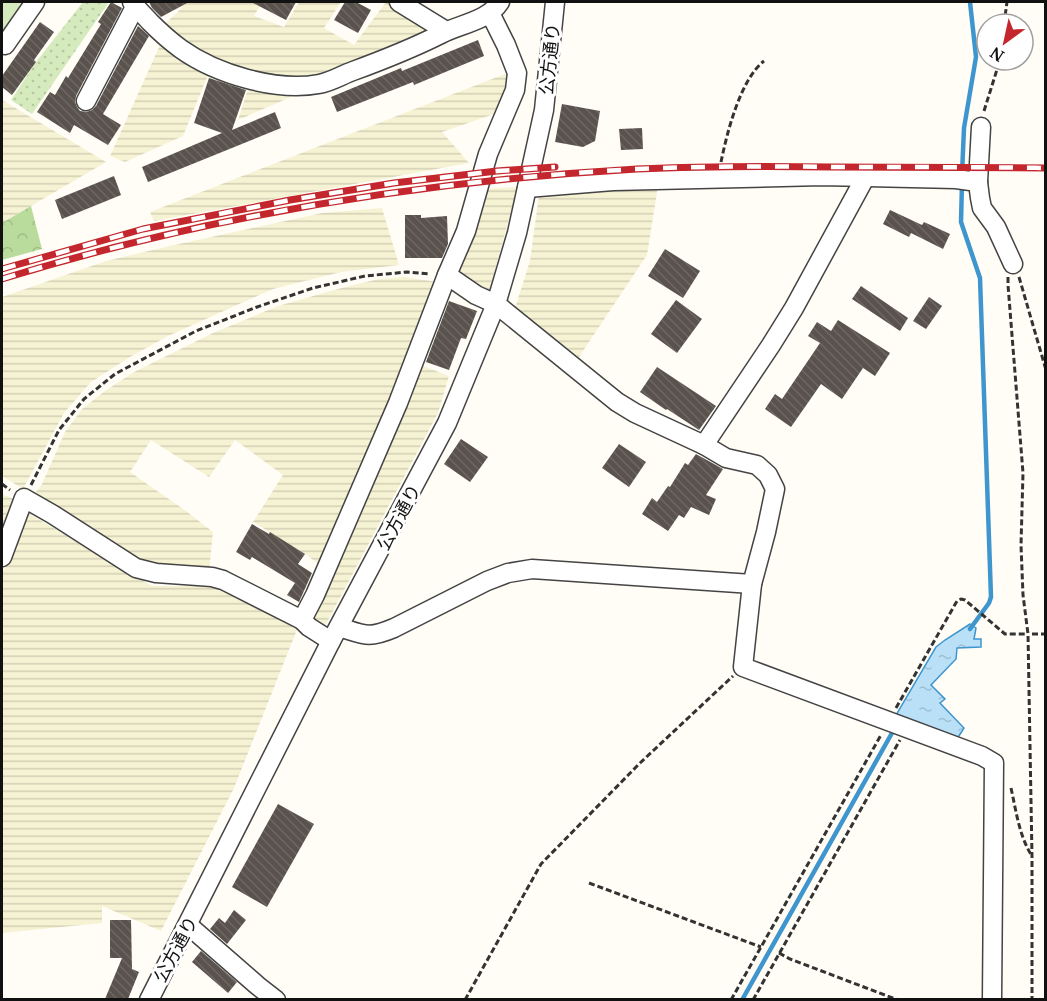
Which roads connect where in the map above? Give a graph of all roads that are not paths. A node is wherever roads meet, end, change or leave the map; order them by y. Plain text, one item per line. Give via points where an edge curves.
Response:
1 (35, 2) edge
2 (399, 2) edge
3 (555, 2) edge
4 (134, 4) edge
5 (495, 7) edge
6 (446, 31) junction
7 (3, 45) edge
8 (86, 101) dead end
9 (981, 127) road end
10 (866, 176) junction
11 (969, 181) junction
12 (527, 188) junction
13 (1013, 264) road end
14 (447, 275) junction
15 (496, 304) junction
16 (704, 445) junction
17 (2, 557) edge
18 (752, 584) junction
19 (302, 620) junction
20 (335, 634) junction
21 (188, 925) junction
22 (148, 999) edge
23 (276, 999) edge
24 (992, 999) edge

1 - 7 street
2 - 6 street
3 - 12 street, 公方通り via 544,110
4 - 6 street via 181,49 213,67 252,80 291,86 321,84
4 - 8 street
5 - 6 street
5 - 14 street via 517,73 515,90 488,154 466,231
9 - 11 street
10 - 11 street
10 - 12 street via 613,181
10 - 16 street via 794,308
11 - 13 street
12 - 15 street, 公方通り
14 - 15 street
14 - 19 street via 398,403
15 - 16 street via 617,402
15 - 20 street, 公方通り via 447,423
16 - 18 street via 726,458 756,465 768,475 775,489
17 - 19 street via 24,498 136,568 223,580
18 - 20 street via 532,569 487,581 378,635
18 - 24 street via 743,667 994,763
19 - 20 street via 309,627
20 - 21 street, 公方通り
21 - 22 street, 公方通り
21 - 23 street

